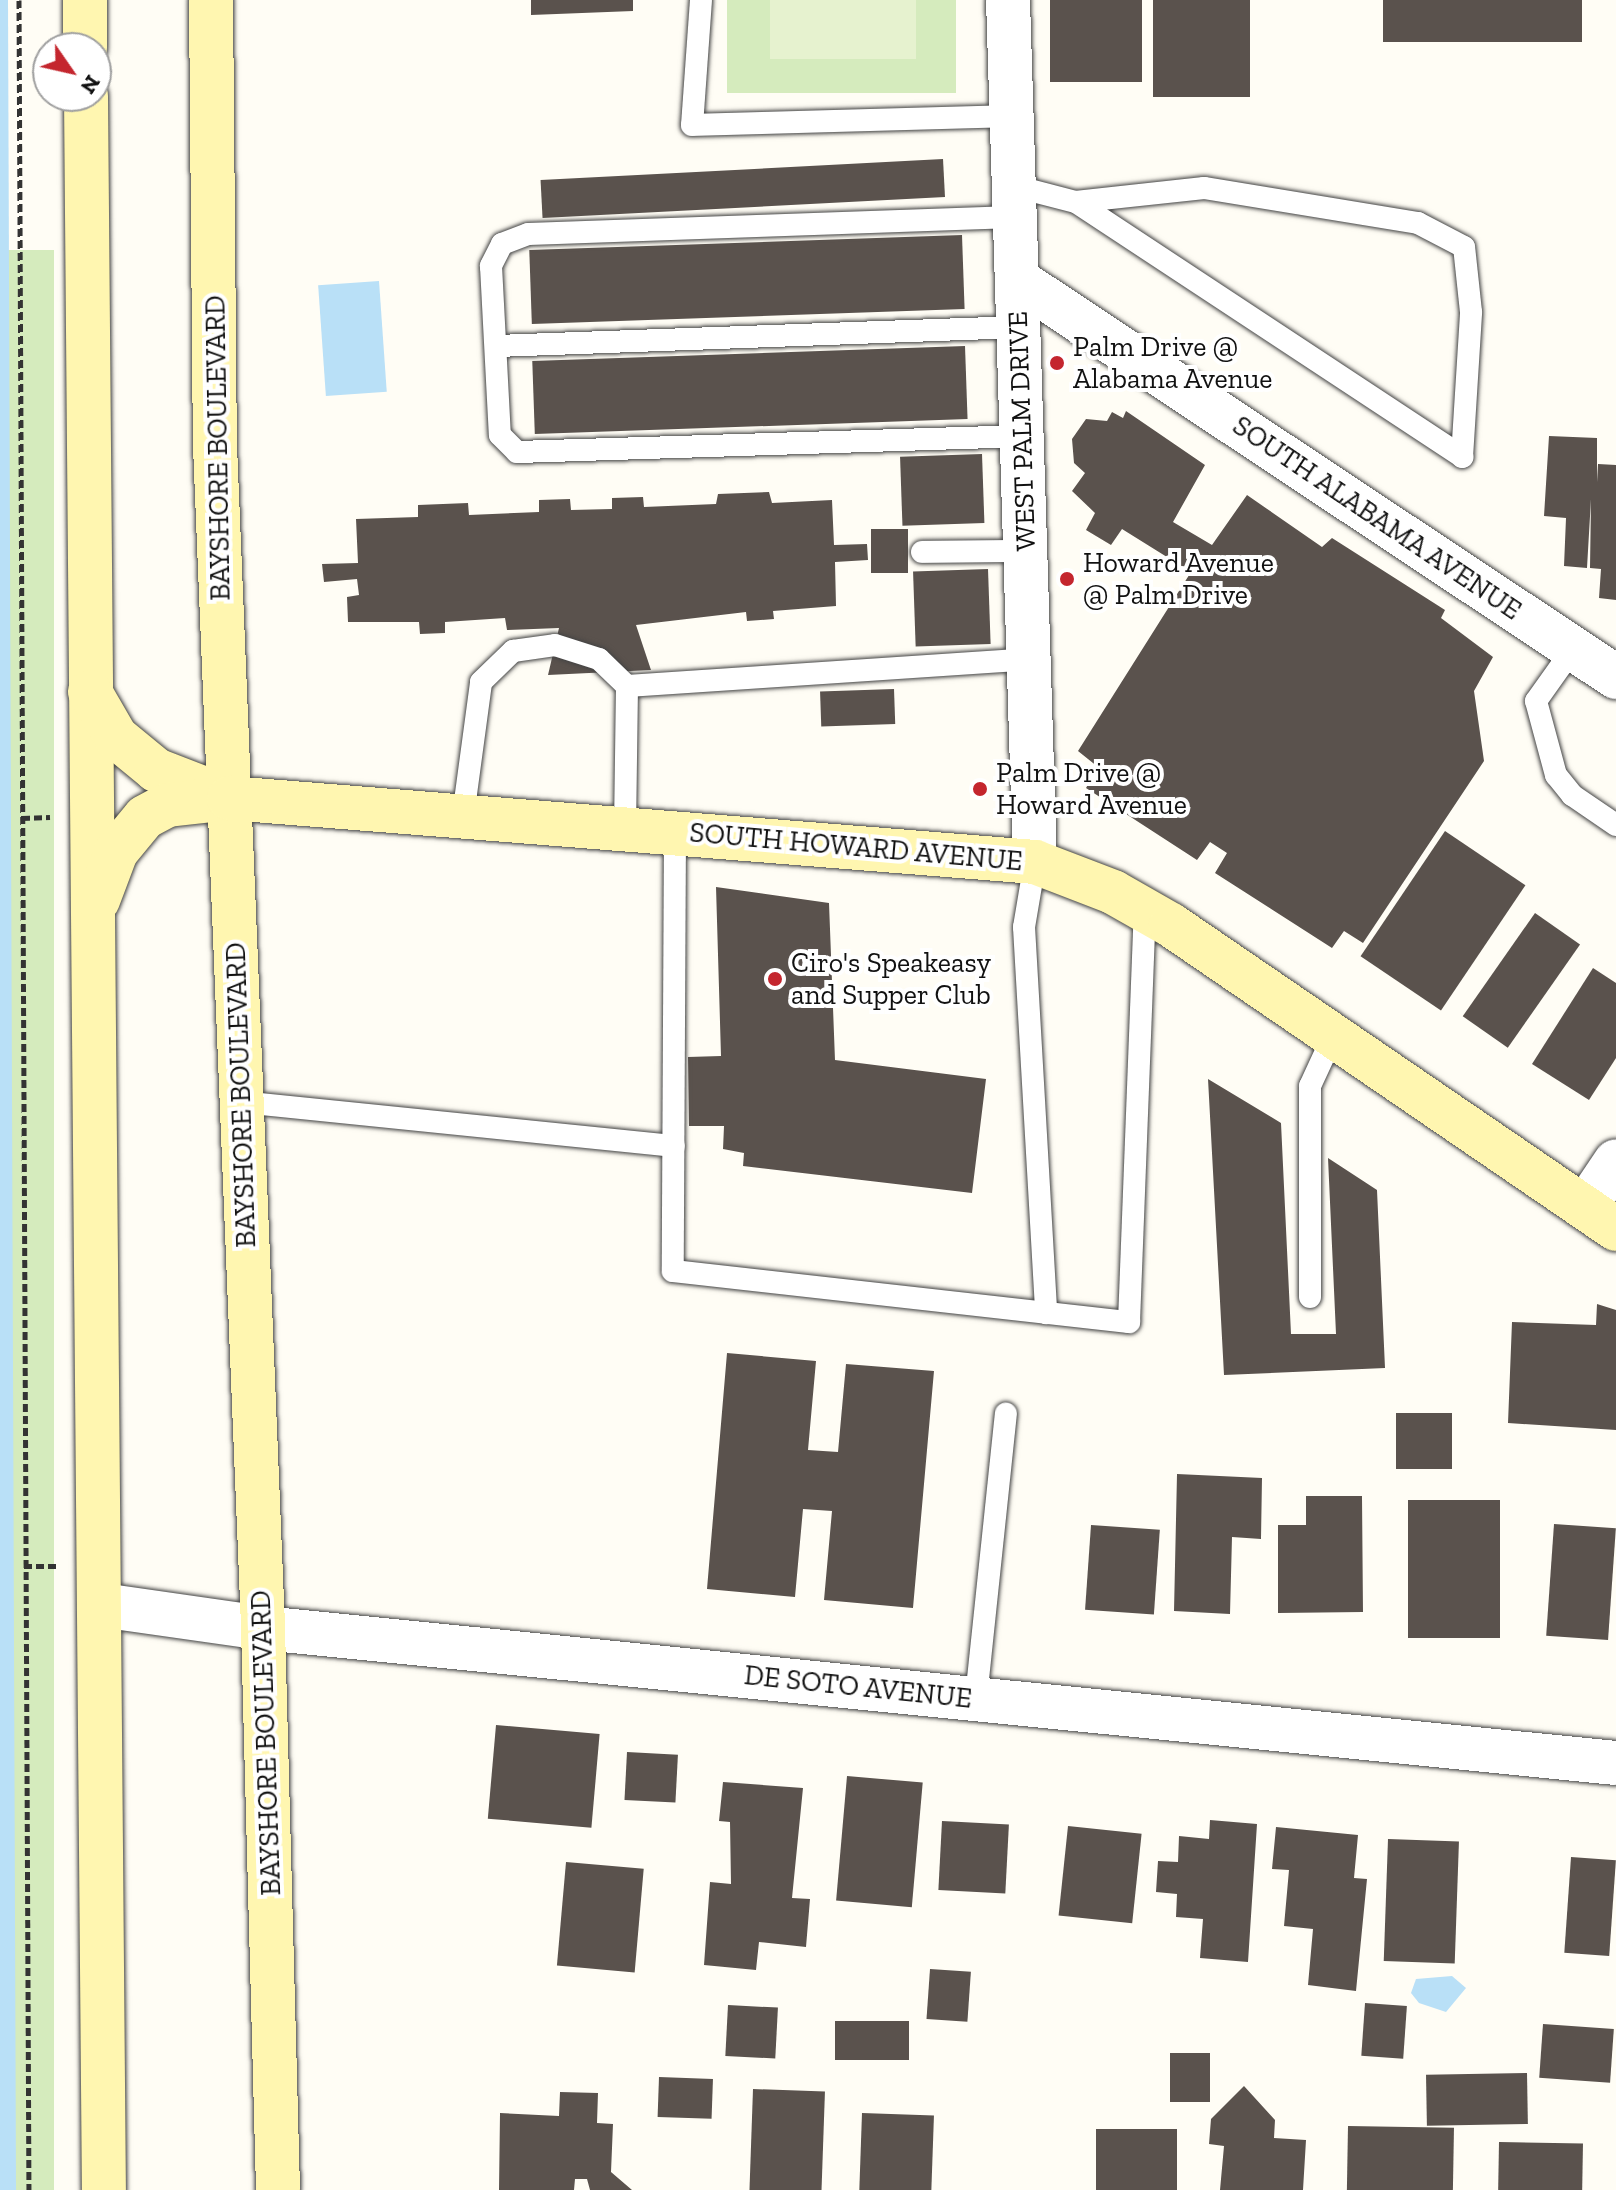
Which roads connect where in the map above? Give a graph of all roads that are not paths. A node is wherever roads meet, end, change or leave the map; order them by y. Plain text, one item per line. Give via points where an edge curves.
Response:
1 (85, 0) edge
2 (211, 0) edge
3 (701, 0) edge
4 (1008, 0) edge
5 (85, 32) edge
6 (86, 112) edge
7 (1012, 116) junction
8 (1015, 202) junction
9 (1076, 202) junction
10 (1018, 280) junction
11 (1019, 327) junction
12 (496, 346) junction
13 (1026, 436) junction
14 (1026, 551) junction
15 (922, 552) dead end
16 (1573, 649) junction
17 (1029, 659) junction
18 (1616, 677) edge
19 (627, 686) junction
20 (90, 691) junction
21 (229, 798) junction
22 (463, 816) junction
23 (1616, 825) edge
24 (625, 829) junction
25 (675, 832) junction
26 (1035, 862) junction
27 (1145, 910) junction
28 (90, 921) junction
29 (1333, 1036) junction
30 (241, 1102) junction
31 (674, 1146) junction
32 (1616, 1161) edge
33 (1600, 1218) edge
34 (1310, 1297) dead end
35 (1046, 1313) junction
36 (1006, 1414) dead end
37 (101, 1605) junction
38 (263, 1628) junction
39 (976, 1698) junction
40 (1616, 1763) edge
41 (104, 2190) edge
42 (278, 2190) edge

1 - 5 main road
2 - 21 main road, BAYSHORE BOULEVARD via 215,446
3 - 7 lane via 692,125
4 - 7 street, WEST PALM DRIVE
6 - 20 main road
7 - 8 street, WEST PALM DRIVE
8 - 9 lane
8 - 10 street, WEST PALM DRIVE
8 - 12 lane via 528,234 502,244 491,266
9 - 9 lane via 1444,450 1462,457 1471,312 1464,247 1418,223 1204,188
10 - 11 street, WEST PALM DRIVE
10 - 16 street, SOUTH ALABAMA AVENUE
11 - 12 lane
11 - 13 street, WEST PALM DRIVE
12 - 13 lane via 500,435 506,445 529,456
13 - 14 street, WEST PALM DRIVE
14 - 15 lane
14 - 17 street, WEST PALM DRIVE
16 - 18 street, SOUTH ALABAMA AVENUE
16 - 23 lane via 1536,701 1556,775 1572,795
17 - 19 lane
17 - 26 street, WEST PALM DRIVE
19 - 22 lane via 599,659 555,645 513,651 492,667 473,715
19 - 24 lane
20 - 21 main road, SOUTH HOWARD AVENUE via 116,737 156,770
20 - 28 main road
21 - 22 main road, SOUTH HOWARD AVENUE
21 - 28 main road, SOUTH HOWARD AVENUE via 168,805 145,817 116,852
21 - 30 main road, BAYSHORE BOULEVARD
22 - 24 main road, SOUTH HOWARD AVENUE
24 - 25 main road, SOUTH HOWARD AVENUE
25 - 26 main road, SOUTH HOWARD AVENUE
25 - 31 lane
26 - 27 main road, SOUTH HOWARD AVENUE
26 - 35 lane via 1024,927
27 - 29 main road, SOUTH HOWARD AVENUE
27 - 35 lane via 1129,1322
28 - 37 main road
29 - 33 main road, SOUTH HOWARD AVENUE
29 - 34 lane via 1310,1086
30 - 31 lane
30 - 38 main road, BAYSHORE BOULEVARD
31 - 35 lane via 673,1271
32 - 33 street
36 - 39 lane
37 - 38 street, DE SOTO AVENUE
37 - 41 main road
38 - 39 street, DE SOTO AVENUE
38 - 42 main road, BAYSHORE BOULEVARD
39 - 40 street, DE SOTO AVENUE

